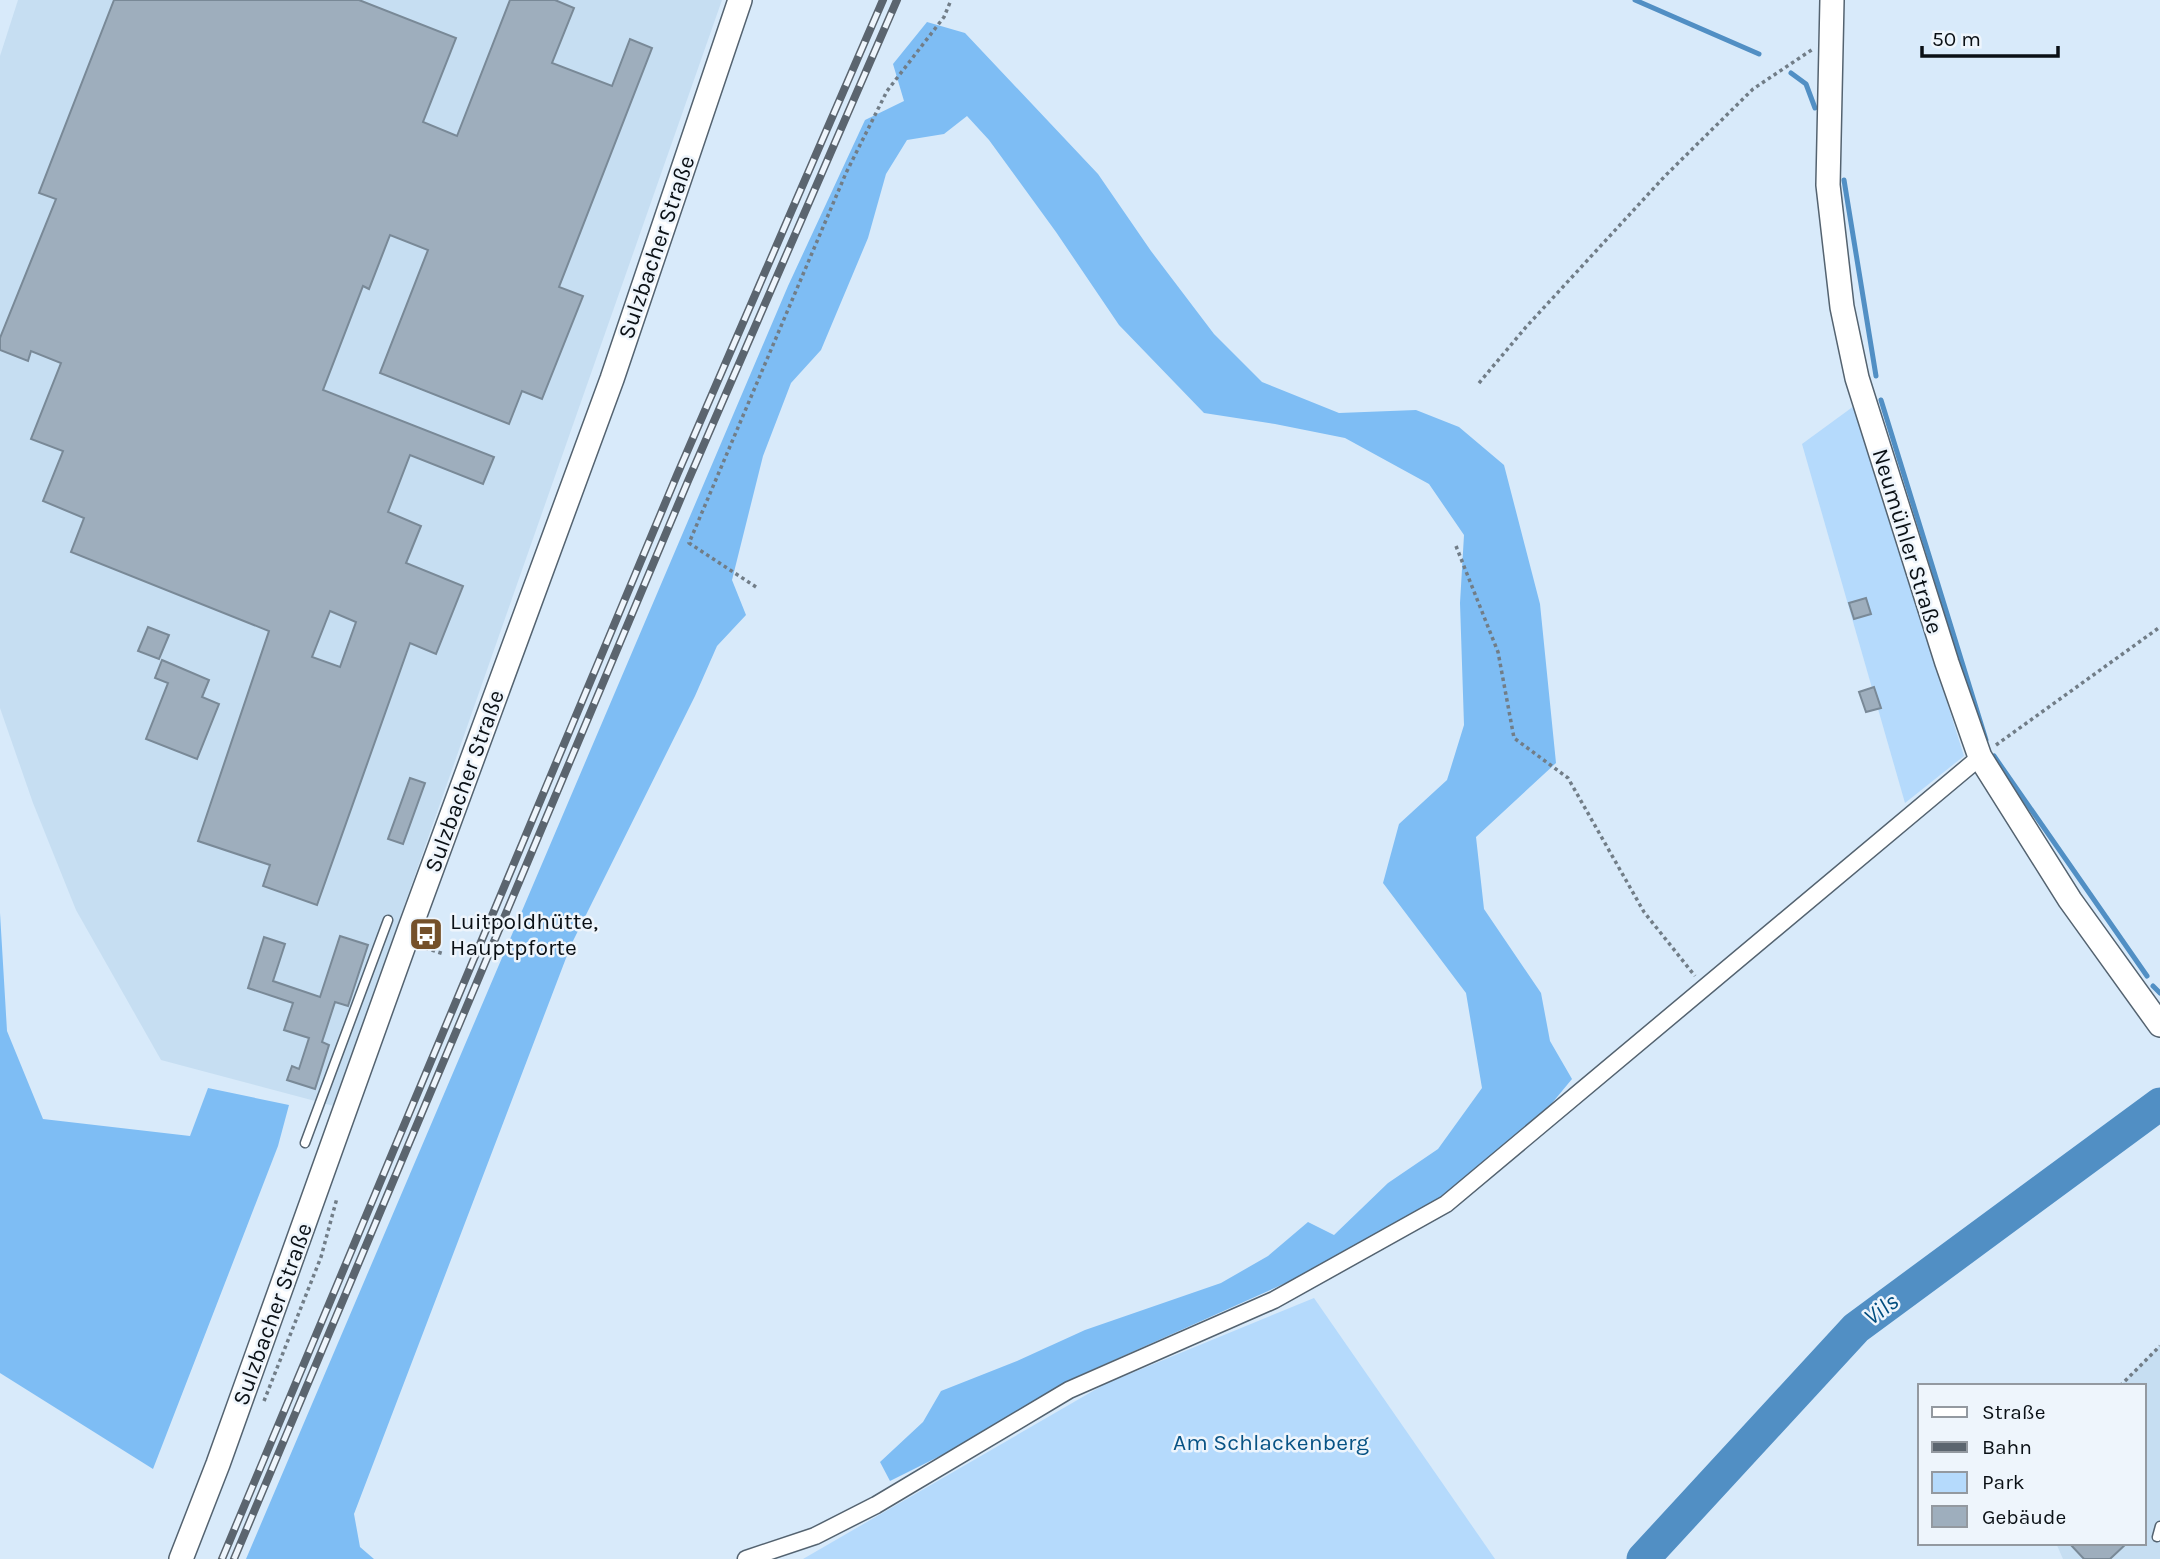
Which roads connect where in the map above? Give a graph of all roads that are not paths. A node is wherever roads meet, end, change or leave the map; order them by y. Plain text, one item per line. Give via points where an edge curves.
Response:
1 (740, 0) edge
2 (1832, 0) edge
3 (1980, 757) junction
4 (388, 920) dead end
5 (2160, 1025) edge
6 (305, 1143) dead end
7 (2160, 1526) edge
8 (2157, 1537) dead end
9 (181, 1559) edge
10 (746, 1559) edge

1 - 9 main road, Sulzbacher Straße via 612,379
2 - 3 main road, Neumühler Straße via 1828,186 1843,307 1855,366
3 - 5 main road, Neumühler Straße via 2070,900
3 - 10 street via 1446,1204 1275,1300 1069,1390 876,1505 815,1536
4 - 6 lane
7 - 8 lane

